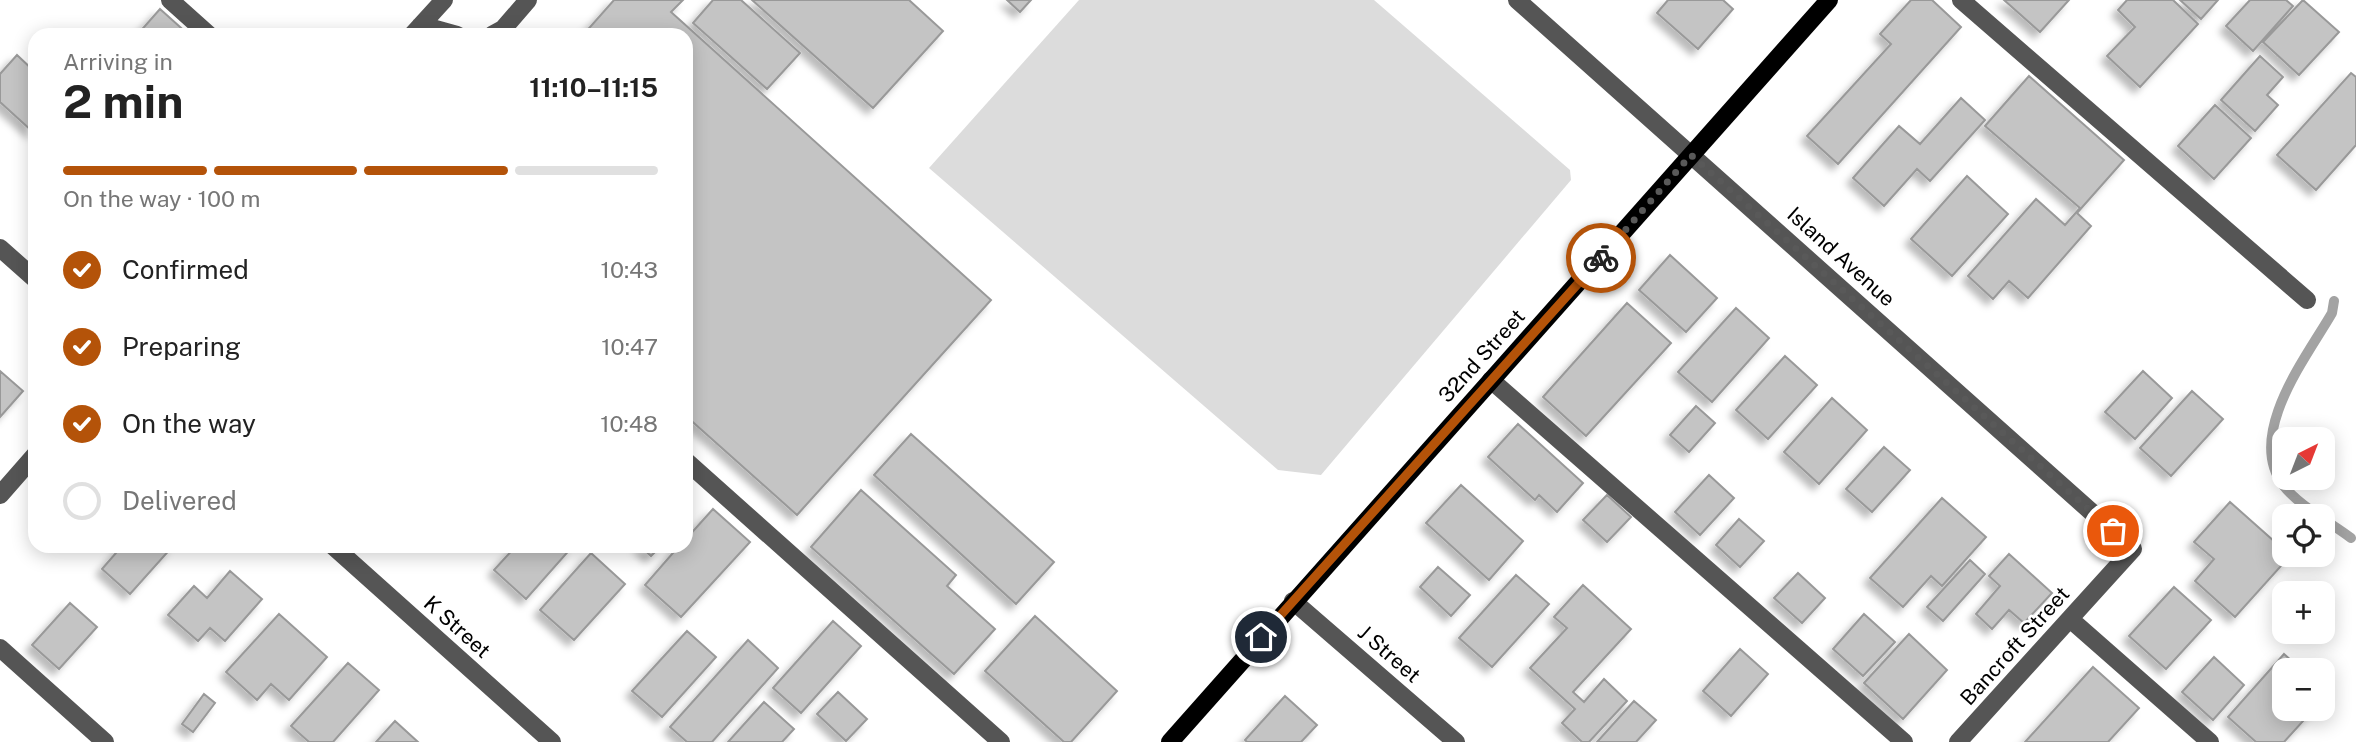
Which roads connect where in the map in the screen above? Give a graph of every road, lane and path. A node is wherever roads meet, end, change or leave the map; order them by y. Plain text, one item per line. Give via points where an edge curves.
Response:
1 (170, 0) edge
2 (444, 0) edge
3 (528, 0) edge
4 (1517, 0) edge
5 (1829, 0) edge
6 (1961, 0) edge
7 (201, 28) edge
8 (419, 28) edge
9 (504, 28) edge
10 (1691, 155) junction
11 (0, 248) edge
12 (28, 273) edge
13 (2307, 300) dead end
14 (1491, 380) junction
15 (28, 463) edge
16 (693, 467) edge
17 (0, 495) edge
18 (2133, 549) joint
19 (341, 553) edge
20 (1293, 601) junction
21 (2070, 619) junction
22 (0, 648) edge
23 (105, 742) edge
24 (552, 742) edge
25 (1001, 742) edge
26 (1170, 742) edge
27 (1456, 742) edge
28 (1904, 742) edge
29 (1958, 742) edge
30 (2210, 742) edge

1 - 7 street
2 - 8 street
3 - 9 street
4 - 10 street, Island Avenue
5 - 10 main road, 32nd Street
6 - 13 street
10 - 14 main road, 32nd Street
10 - 18 street, Island Avenue
11 - 12 street
14 - 20 main road, 32nd Street
14 - 28 street
15 - 17 street
16 - 25 street
18 - 21 street, Bancroft Street
19 - 24 street, K Street
20 - 26 main road, 32nd Street
20 - 27 street, J Street
21 - 29 street, Bancroft Street
21 - 30 street
22 - 23 street

